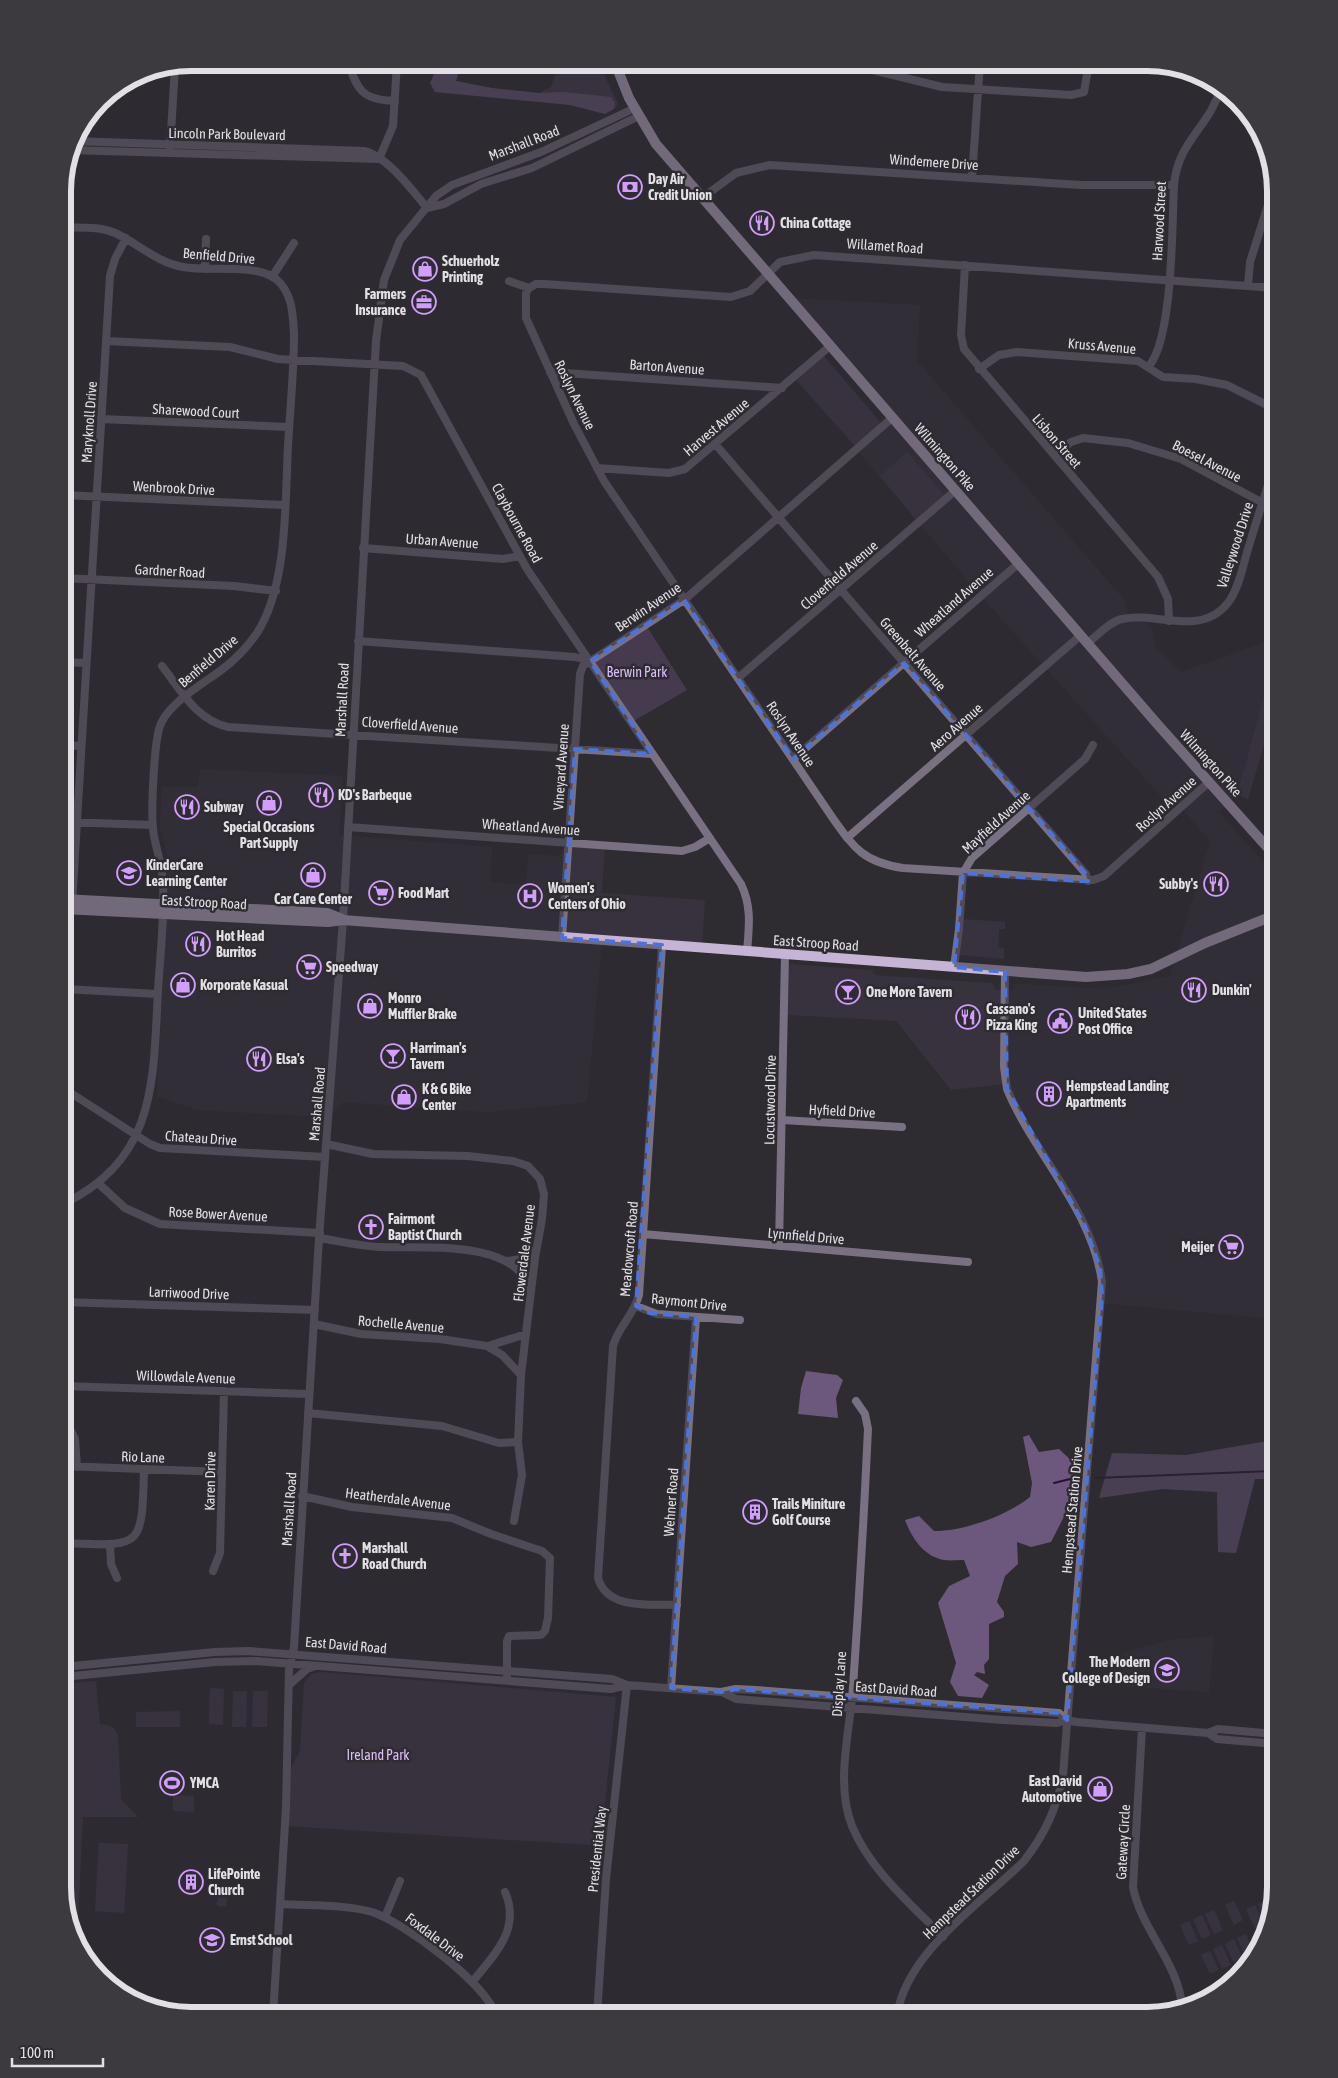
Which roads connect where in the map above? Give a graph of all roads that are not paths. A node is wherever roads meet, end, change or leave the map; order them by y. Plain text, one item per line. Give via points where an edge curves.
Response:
1 (351, 71) edge
2 (397, 71) edge
3 (619, 71) edge
4 (175, 72) edge
5 (878, 72) edge
6 (979, 72) edge
7 (1088, 72) edge
8 (978, 89) junction
9 (1218, 94) edge
10 (395, 101) junction
11 (637, 112) junction
12 (82, 142) edge
13 (170, 149) junction
14 (78, 150) edge
15 (379, 159) junction
16 (972, 177) junction
17 (1174, 185) junction
18 (702, 198) junction
19 (427, 208) junction
20 (1267, 208) edge
21 (72, 228) edge
22 (126, 238) junction
23 (206, 239) dead end
24 (294, 243) dead end
25 (965, 265) junction
26 (205, 269) junction
27 (768, 274) junction
28 (272, 277) junction
29 (1169, 280) junction
30 (509, 281) dead end
31 (1248, 285) junction
32 (1267, 287) edge
33 (529, 288) junction
34 (106, 341) junction
35 (830, 346) junction
36 (294, 360) junction
37 (374, 364) junction
38 (1149, 366) junction
39 (979, 369) junction
40 (550, 372) junction
41 (782, 388) junction
42 (1267, 404) edge
43 (892, 418) junction
44 (102, 419) junction
45 (289, 427) junction
46 (716, 445) junction
47 (1054, 455) junction
48 (597, 468) junction
49 (956, 490) junction
50 (1267, 490) edge
51 (72, 496) edge
52 (97, 497) junction
53 (1263, 502) junction
54 (284, 505) junction
55 (779, 518) junction
56 (363, 548) junction
57 (520, 556) junction
58 (1019, 563) junction
59 (72, 579) edge
60 (92, 580) junction
61 (841, 590) junction
62 (276, 591) junction
63 (684, 600) junction
64 (1169, 621) junction
65 (1085, 639) junction
66 (358, 641) junction
67 (590, 661) junction
68 (72, 662) edge
69 (86, 663) junction
70 (904, 663) junction
71 (162, 666) dead end
72 (738, 678) junction
73 (186, 697) junction
74 (352, 733) junction
75 (966, 735) junction
76 (72, 745) edge
77 (1093, 745) dead end
78 (81, 746) junction
79 (575, 749) junction
80 (652, 754) junction
81 (793, 758) junction
82 (1209, 782) junction
83 (1029, 808) junction
84 (72, 823) edge
85 (77, 823) junction
86 (152, 825) junction
87 (348, 827) junction
88 (710, 838) junction
89 (847, 838) junction
90 (568, 842) junction
91 (1267, 846) edge
92 (72, 867) edge
93 (963, 873) junction
94 (1088, 881) junction
95 (72, 904) edge
96 (162, 909) junction
97 (1267, 919) edge
98 (343, 920) junction
99 (562, 938) junction
100 (662, 946) junction
101 (747, 952) junction
102 (785, 955) junction
103 (954, 967) junction
104 (1005, 972) junction
105 (72, 989) edge
106 (158, 994) junction
107 (71, 1094) edge
108 (782, 1120) junction
109 (902, 1127) dead end
110 (136, 1135) junction
111 (326, 1144) junction
112 (325, 1157) junction
113 (98, 1183) junction
114 (71, 1199) edge
115 (643, 1234) junction
116 (319, 1235) junction
117 (779, 1246) junction
118 (537, 1248) junction
119 (508, 1262) junction
120 (968, 1262) dead end
121 (530, 1296) junction
122 (71, 1302) edge
123 (636, 1306) junction
124 (314, 1310) junction
125 (696, 1318) junction
126 (740, 1320) dead end
127 (314, 1324) junction
128 (526, 1334) junction
129 (487, 1346) junction
130 (521, 1375) junction
131 (71, 1386) edge
132 (224, 1391) junction
133 (309, 1394) junction
134 (856, 1401) dead end
135 (308, 1413) junction
136 (71, 1431) edge
137 (518, 1442) junction
138 (71, 1467) edge
139 (77, 1467) junction
140 (144, 1469) junction
141 (222, 1472) junction
142 (302, 1496) junction
143 (514, 1521) dead end
144 (71, 1543) edge
145 (110, 1545) junction
146 (212, 1570) dead end
147 (118, 1578) dead end
148 (677, 1606) junction
149 (293, 1653) junction
150 (291, 1663) junction
151 (318, 1665) junction
152 (71, 1666) edge
153 (507, 1670) junction
154 (71, 1676) edge
155 (506, 1680) junction
156 (289, 1685) junction
157 (627, 1685) junction
158 (671, 1688) junction
159 (721, 1692) junction
160 (852, 1698) junction
161 (851, 1708) junction
162 (1067, 1720) junction
163 (1142, 1728) junction
164 (1208, 1733) junction
165 (1267, 1733) edge
166 (1267, 1743) edge
167 (400, 1881) dead end
168 (505, 1892) dead end
169 (280, 1904) junction
170 (385, 1917) junction
171 (943, 1937) junction
172 (473, 1981) junction
173 (1181, 2002) edge
174 (274, 2006) edge
175 (492, 2006) edge
176 (598, 2006) edge
177 (899, 2007) edge

1 - 10 street via 357,86 365,95 377,100
2 - 10 street
3 - 11 main road, Wilmington Pike
4 - 13 street
5 - 8 street via 926,84
6 - 8 street
7 - 8 street via 1084,92 1078,94
8 - 16 street
9 - 17 street, Harwood Street via 1210,112 1180,155
10 - 15 street via 393,126
11 - 18 main road, Wilmington Pike via 656,144
11 - 19 street, Marshall Road via 532,168 481,184 444,204
11 - 19 street, Marshall Road via 452,185 436,196
12 - 13 street, Lincoln Park Boulevard
13 - 14 street, Lincoln Park Boulevard
13 - 15 street, Lincoln Park Boulevard via 350,150 371,153
15 - 19 street, Lincoln Park Boulevard
16 - 17 street, Windemere Drive via 1081,185
16 - 18 street, Windemere Drive via 770,165 736,173
17 - 29 street, Harwood Street
18 - 27 main road, Wilmington Pike
19 - 37 street, Marshall Road via 408,228 388,265 381,296
20 - 31 street via 1250,262
21 - 22 street, Benfield Drive via 106,230
22 - 26 street, Benfield Drive via 162,261
22 - 34 street, Maryknoll Drive via 110,276
23 - 26 street
24 - 28 street
25 - 27 street, Willamet Road via 814,255 780,262
25 - 29 street, Willamet Road
25 - 39 street, Lisbon Street via 961,335 964,349
26 - 28 street, Benfield Drive via 252,271
27 - 33 street, Willamet Road via 750,292 731,297 544,284
27 - 35 main road, Wilmington Pike
28 - 36 street, Benfield Drive via 290,300 294,320
29 - 31 street, Willamet Road
29 - 38 street, Harwood Street via 1164,330
30 - 33 street, Willamet Road
31 - 32 street, Willamet Road
33 - 40 street, Roslyn Avenue via 526,318
34 - 36 street, Claybourne Road via 230,347
34 - 44 street, Maryknoll Drive
35 - 41 street, Harvest Avenue
35 - 43 main road, Wilmington Pike
36 - 37 street, Claybourne Road
36 - 45 street, Benfield Drive
37 - 56 street, Marshall Road
37 - 57 street, Claybourne Road via 403,366 421,375
38 - 39 street, Kruss Avenue via 1138,361 1017,352 999,355
38 - 42 street, Kruss Avenue via 1162,377 1227,385
39 - 47 street, Lisbon Street
40 - 41 street, Barton Avenue
40 - 48 street, Roslyn Avenue
41 - 46 street, Harvest Avenue
43 - 49 main road, Wilmington Pike
43 - 55 street, Berwin Avenue
44 - 45 street, Sharewood Court
44 - 52 street, Maryknoll Drive
45 - 54 street, Benfield Drive
46 - 48 street, Harvest Avenue via 692,466 677,472
46 - 55 street, Greenbelt Avenue
47 - 53 street, Boesel Avenue via 1071,442 1083,438 1128,443 1181,459
47 - 64 street, Lisbon Street via 1158,577 1166,592
48 - 63 street, Roslyn Avenue
49 - 58 main road, Wilmington Pike
49 - 61 street, Cloverfield Avenue
50 - 53 street, Valleywood Drive
51 - 52 street, Wenbrook Drive
52 - 54 street, Wenbrook Drive
52 - 60 street, Maryknoll Drive
53 - 64 street, Valleywood Drive via 1237,586 1223,609 1209,618 1190,622
54 - 62 street, Benfield Drive
55 - 61 street, Greenbelt Avenue
55 - 63 street, Berwin Avenue
56 - 57 street, Urban Avenue via 503,559
56 - 66 street, Marshall Road
57 - 67 street, Claybourne Road
58 - 65 main road, Wilmington Pike
58 - 70 street, Wheatland Avenue
59 - 60 street, Gardner Road
60 - 62 street, Gardner Road
60 - 69 street, Maryknoll Drive
61 - 70 street, Greenbelt Avenue
61 - 72 street, Cloverfield Avenue
62 - 73 street, Benfield Drive via 268,613 250,642
63 - 67 street, Berwin Avenue
63 - 72 street, Roslyn Avenue
64 - 65 street, Valleywood Drive via 1120,620
65 - 75 street, Aero Avenue
65 - 82 main road, Wilmington Pike
66 - 67 street via 575,657
66 - 74 street, Marshall Road
67 - 79 street, Vineyard Avenue via 580,674
67 - 80 street, Claybourne Road
68 - 69 street
69 - 78 street, Maryknoll Drive
70 - 75 street, Greenbelt Avenue
70 - 81 street, Wheatland Avenue
71 - 73 street, Cloverfield Avenue
72 - 81 street, Roslyn Avenue
73 - 74 street, Cloverfield Avenue via 203,717 217,724
73 - 86 street, Benfield Drive via 169,710 158,732
74 - 79 street, Cloverfield Avenue
74 - 87 street, Marshall Road
75 - 83 street, Greenbelt Avenue
75 - 89 street, Aero Avenue
76 - 78 street
77 - 83 street, Mayfield Avenue via 1086,759
78 - 85 street, Maryknoll Drive
79 - 80 street, Cloverfield Avenue
79 - 90 street, Vineyard Avenue
80 - 88 street, Claybourne Road
81 - 89 street, Roslyn Avenue
82 - 91 main road, Wilmington Pike
82 - 94 street, Roslyn Avenue via 1104,876
83 - 93 street, Mayfield Avenue via 972,858
83 - 94 street, Greenbelt Avenue via 1086,874
84 - 85 street
85 - 86 street
85 - 92 street, Maryknoll Drive
86 - 96 street, Benfield Drive via 162,872
87 - 90 street, Wheatland Avenue
87 - 98 street, Marshall Road
88 - 90 street, Wheatland Avenue via 682,850
88 - 101 street, Claybourne Road via 747,898 750,912
89 - 93 street, Roslyn Avenue via 862,854 878,863
90 - 99 street, Vineyard Avenue
93 - 94 street, Roslyn Avenue
93 - 103 street, Mayfield Avenue
95 - 96 main road, East Stroop Road
96 - 98 main road, East Stroop Road via 328,922
96 - 106 street, Benfield Drive
97 - 104 main road, East Stroop Road via 1137,972 1086,977
98 - 99 main road, East Stroop Road
98 - 111 street, Marshall Road
99 - 100 main road, East Stroop Road
100 - 101 main road, East Stroop Road
100 - 115 street, Meadowcroft Road
101 - 102 main road, East Stroop Road
102 - 103 main road, East Stroop Road
102 - 108 street, Locustwood Drive
103 - 104 main road, East Stroop Road
104 - 162 street, Hempstead Station Drive via 1004,1067 1007,1088 1085,1226 1096,1252 1102,1282
105 - 106 street
106 - 110 street, Benfield Drive via 152,1086
107 - 110 street, Chateau Drive
108 - 109 street, Hyfield Drive
108 - 117 street, Locustwood Drive
110 - 112 street, Chateau Drive via 169,1150
110 - 113 street, Benfield Drive
111 - 112 street, Marshall Road
111 - 118 street, Flowerdale Avenue via 373,1154 490,1157 528,1166 540,1179 544,1194
112 - 116 street, Marshall Road
113 - 114 street, Benfield Drive
113 - 116 street, Rose Bower Avenue via 125,1208 160,1224
115 - 117 street, Lynnfield Drive
115 - 123 street, Meadowcroft Road
116 - 119 street, Rose Bower Avenue via 378,1247 464,1250
116 - 124 street, Marshall Road
117 - 120 street, Lynnfield Drive
118 - 119 street via 526,1258
118 - 121 street, Flowerdale Avenue
119 - 121 street, Rose Bower Avenue via 525,1278
121 - 128 street, Flowerdale Avenue
122 - 124 street, Larriwood Drive
123 - 125 street, Raymont Drive via 650,1313
123 - 148 street, Meadowcroft Road via 620,1330 612,1355 598,1578 603,1591 618,1600
124 - 127 street, Marshall Road
125 - 126 street, Raymont Drive
125 - 148 street, Wehner Road
127 - 129 street, Rochelle Avenue via 361,1334 434,1338
127 - 133 street, Marshall Road
128 - 129 street, Rochelle Avenue
128 - 130 street, Flowerdale Avenue
129 - 130 street, Rochelle Avenue via 502,1355
130 - 137 street, Flowerdale Avenue
131 - 132 street, Willowdale Avenue
132 - 133 street, Willowdale Avenue
132 - 141 street, Karen Drive
133 - 135 street, Marshall Road
134 - 160 street, Display Lane via 865,1414 868,1429
135 - 137 street via 442,1426 499,1443
135 - 142 street, Marshall Road
136 - 139 street
137 - 143 street, Flowerdale Avenue via 522,1475
138 - 139 street, Rio Lane
139 - 140 street, Rio Lane
140 - 141 street, Rio Lane
140 - 145 street via 141,1527 128,1542
141 - 146 street, Karen Drive via 220,1553
142 - 149 street, Marshall Road
142 - 153 street, Heatherdale Avenue via 352,1507 452,1518 542,1551 550,1558 545,1631 541,1635 509,1636
144 - 145 street
145 - 147 street via 111,1564
148 - 158 street, Wehner Road
149 - 150 street, Marshall Road
149 - 152 street, East David Road via 215,1652
149 - 153 street, East David Road
150 - 151 street, East David Road
150 - 154 street, East David Road via 215,1662
150 - 156 street, Marshall Road
151 - 155 street, East David Road
151 - 156 street via 307,1669
153 - 155 street
153 - 157 street, East David Road via 612,1679
155 - 157 street, East David Road via 611,1689
156 - 169 street, Marshall Road
157 - 158 street, East David Road
157 - 176 street, Presidential Way via 606,1879
158 - 159 street, East David Road
159 - 160 street, East David Road via 736,1689
159 - 161 street, East David Road via 736,1699
160 - 161 street, Display Lane
160 - 162 street, East David Road via 1059,1713
161 - 162 street, East David Road via 1057,1723
161 - 171 street, Display Lane via 845,1784 852,1824 877,1868
162 - 163 street, East David Road
162 - 171 street, Hempstead Station Drive via 1060,1790 1045,1831 1024,1861
163 - 164 street, East David Road
163 - 173 street, Gateway Circle via 1133,1887 1139,1908 1176,1979
164 - 165 street, East David Road via 1218,1729
164 - 166 street, East David Road via 1217,1739
167 - 170 street
168 - 172 street via 511,1912 509,1930 500,1948
169 - 170 street, Foxdale Drive via 358,1910
169 - 174 street, Marshall Road
170 - 172 street, Foxdale Drive
171 - 177 street, Hempstead Station Drive via 913,1972
172 - 175 street, Foxdale Drive

